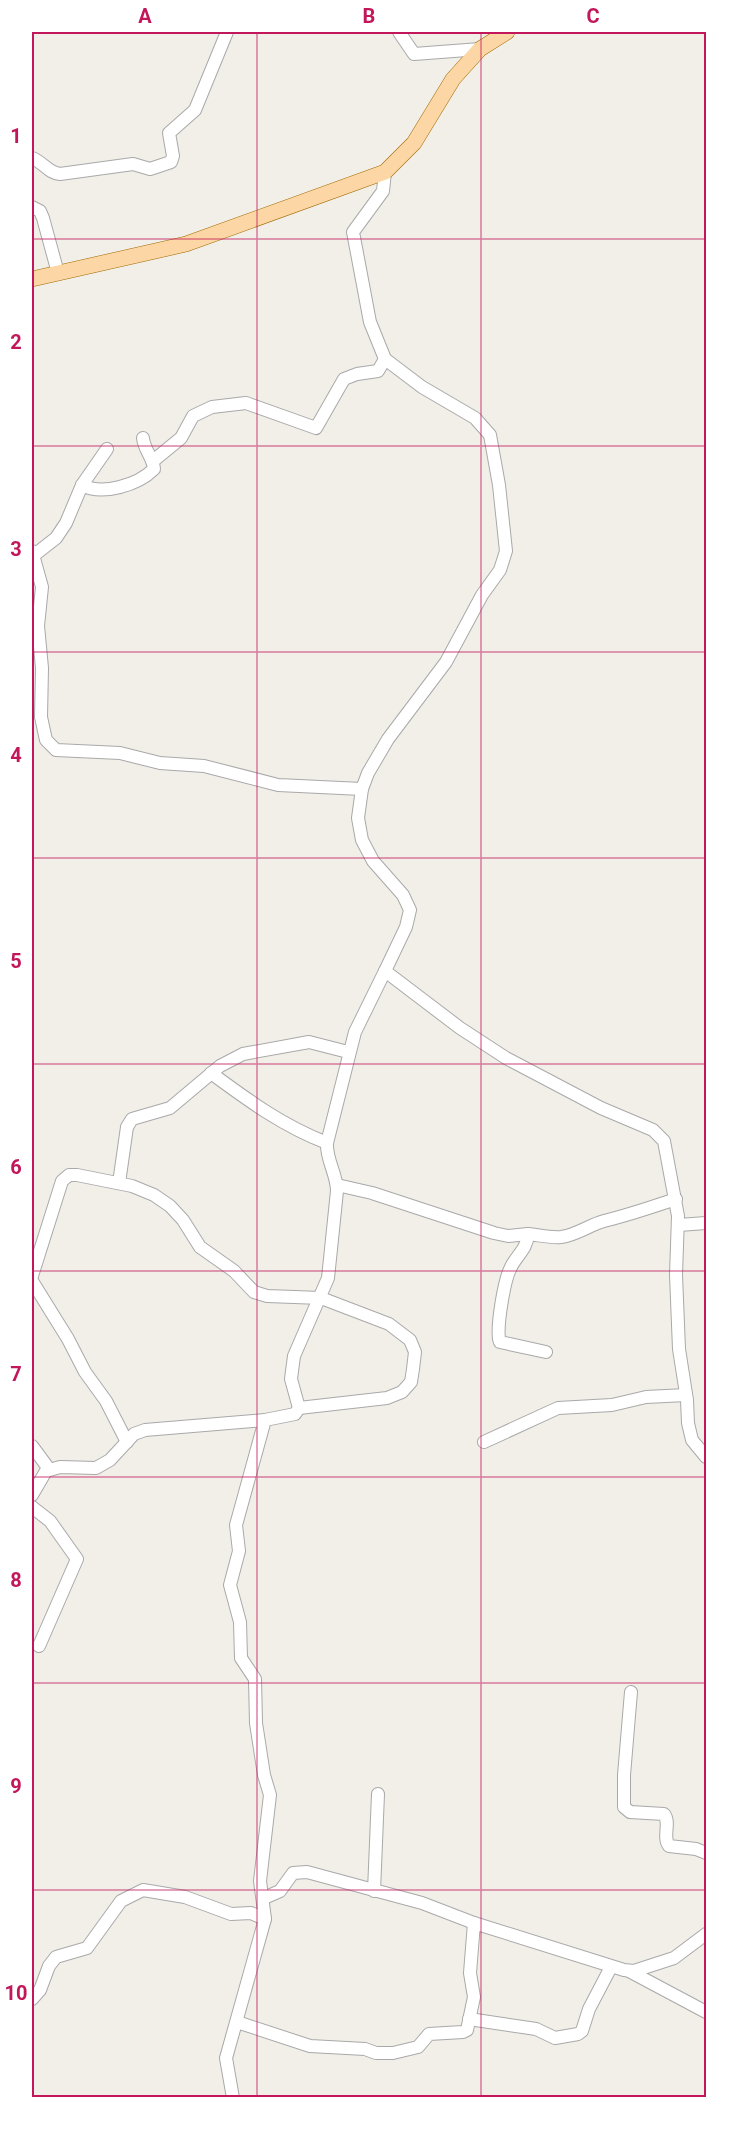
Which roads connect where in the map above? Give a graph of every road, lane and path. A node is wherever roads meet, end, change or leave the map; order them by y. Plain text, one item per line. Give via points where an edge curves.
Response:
1 (227, 32) edge
2 (399, 32) edge
3 (507, 32) edge
4 (480, 49) junction
5 (32, 158) edge
6 (385, 172) junction
7 (32, 207) edge
8 (58, 273) junction
9 (32, 279) edge
10 (386, 359) junction
11 (143, 438) dead end
12 (107, 449) dead end
13 (153, 461) junction
14 (82, 485) junction
15 (32, 553) edge
16 (36, 704) edge
17 (362, 789) junction
18 (385, 971) junction
19 (348, 1052) junction
20 (211, 1073) junction
21 (327, 1143) junction
22 (119, 1184) junction
23 (337, 1185) junction
24 (676, 1199) junction
25 (706, 1223) edge
26 (679, 1225) junction
27 (528, 1234) junction
28 (32, 1276) edge
29 (32, 1281) edge
30 (321, 1298) junction
31 (546, 1352) dead end
32 (687, 1395) junction
33 (299, 1408) junction
34 (265, 1420) junction
35 (127, 1442) junction
36 (484, 1442) dead end
37 (32, 1446) edge
38 (706, 1457) edge
39 (50, 1469) junction
40 (32, 1495) edge
41 (32, 1508) edge
42 (39, 1646) dead end
43 (632, 1692) dead end
44 (378, 1794) dead end
45 (706, 1852) edge
46 (374, 1891) junction
47 (264, 1898) junction
48 (266, 1919) junction
49 (474, 1923) junction
50 (706, 1934) edge
51 (611, 1967) junction
52 (629, 1971) junction
53 (32, 1999) edge
54 (706, 2012) edge
55 (469, 2019) junction
56 (237, 2022) junction
57 (232, 2097) edge

1 - 5 street via 195,110 169,132 171,162 150,169 133,164 60,174 50,172
2 - 4 street via 414,54
3 - 4 main road
4 - 6 main road via 447,86 414,143
6 - 8 main road via 186,244
6 - 10 street via 382,191 357,224 353,241 369,322
7 - 8 street via 43,218
8 - 9 main road
10 - 13 street via 378,371 344,379 316,428 246,403 212,407 193,416 181,438
10 - 17 street via 486,428 499,485 506,551 500,570 446,662 388,739
11 - 13 street
12 - 14 street
13 - 14 street via 154,469 147,476 121,487 90,489
14 - 15 street via 56,538
15 - 16 street via 42,587 38,626 42,668
16 - 17 street via 44,734 56,750 120,753 160,763 204,766 278,786
17 - 18 street via 358,818 362,840 410,910
18 - 19 street
18 - 24 street via 506,1058 658,1133 664,1141
19 - 20 street via 309,1042 289,1045 243,1054
19 - 21 street
20 - 21 street via 266,1114
20 - 22 street via 170,1108 132,1119 127,1127
21 - 23 street
22 - 28 street via 77,1175 62,1181
22 - 30 street via 154,1195 170,1206 200,1247 234,1271 254,1292
23 - 27 street via 504,1235
23 - 30 street via 328,1278
24 - 26 street
24 - 27 street via 604,1221 581,1233 559,1237
25 - 26 street
26 - 32 street via 678,1349
27 - 31 street via 525,1247 508,1273 499,1338 500,1342
29 - 35 street
30 - 33 street via 294,1356 291,1379
30 - 33 street via 389,1324 405,1335 415,1352 411,1382 402,1392 387,1398
32 - 36 street via 646,1397 612,1406 558,1408
32 - 38 street via 689,1432
33 - 34 street via 295,1414
34 - 35 street via 145,1430
34 - 47 street via 236,1525 239,1551 230,1585 240,1622 241,1658 255,1679 256,1723 270,1795 260,1881
35 - 39 street via 96,1468
37 - 39 street
39 - 40 street
41 - 42 street via 50,1521 77,1559
43 - 45 street via 624,1807 630,1812 664,1814 669,1846
44 - 46 street
46 - 47 street via 297,1871 280,1891
46 - 49 street via 422,1903
47 - 48 street
48 - 53 street via 251,1913 231,1914 185,1897 143,1890 121,1901 87,1948 56,1957
48 - 56 street
49 - 51 street
49 - 55 street via 470,1973 474,1997
50 - 52 street via 678,1955
51 - 52 street
51 - 55 street via 578,2034 555,2038 536,2029
52 - 54 street
55 - 56 street via 463,2032 429,2034 418,2047 393,2053 310,2046
56 - 57 street via 226,2058

